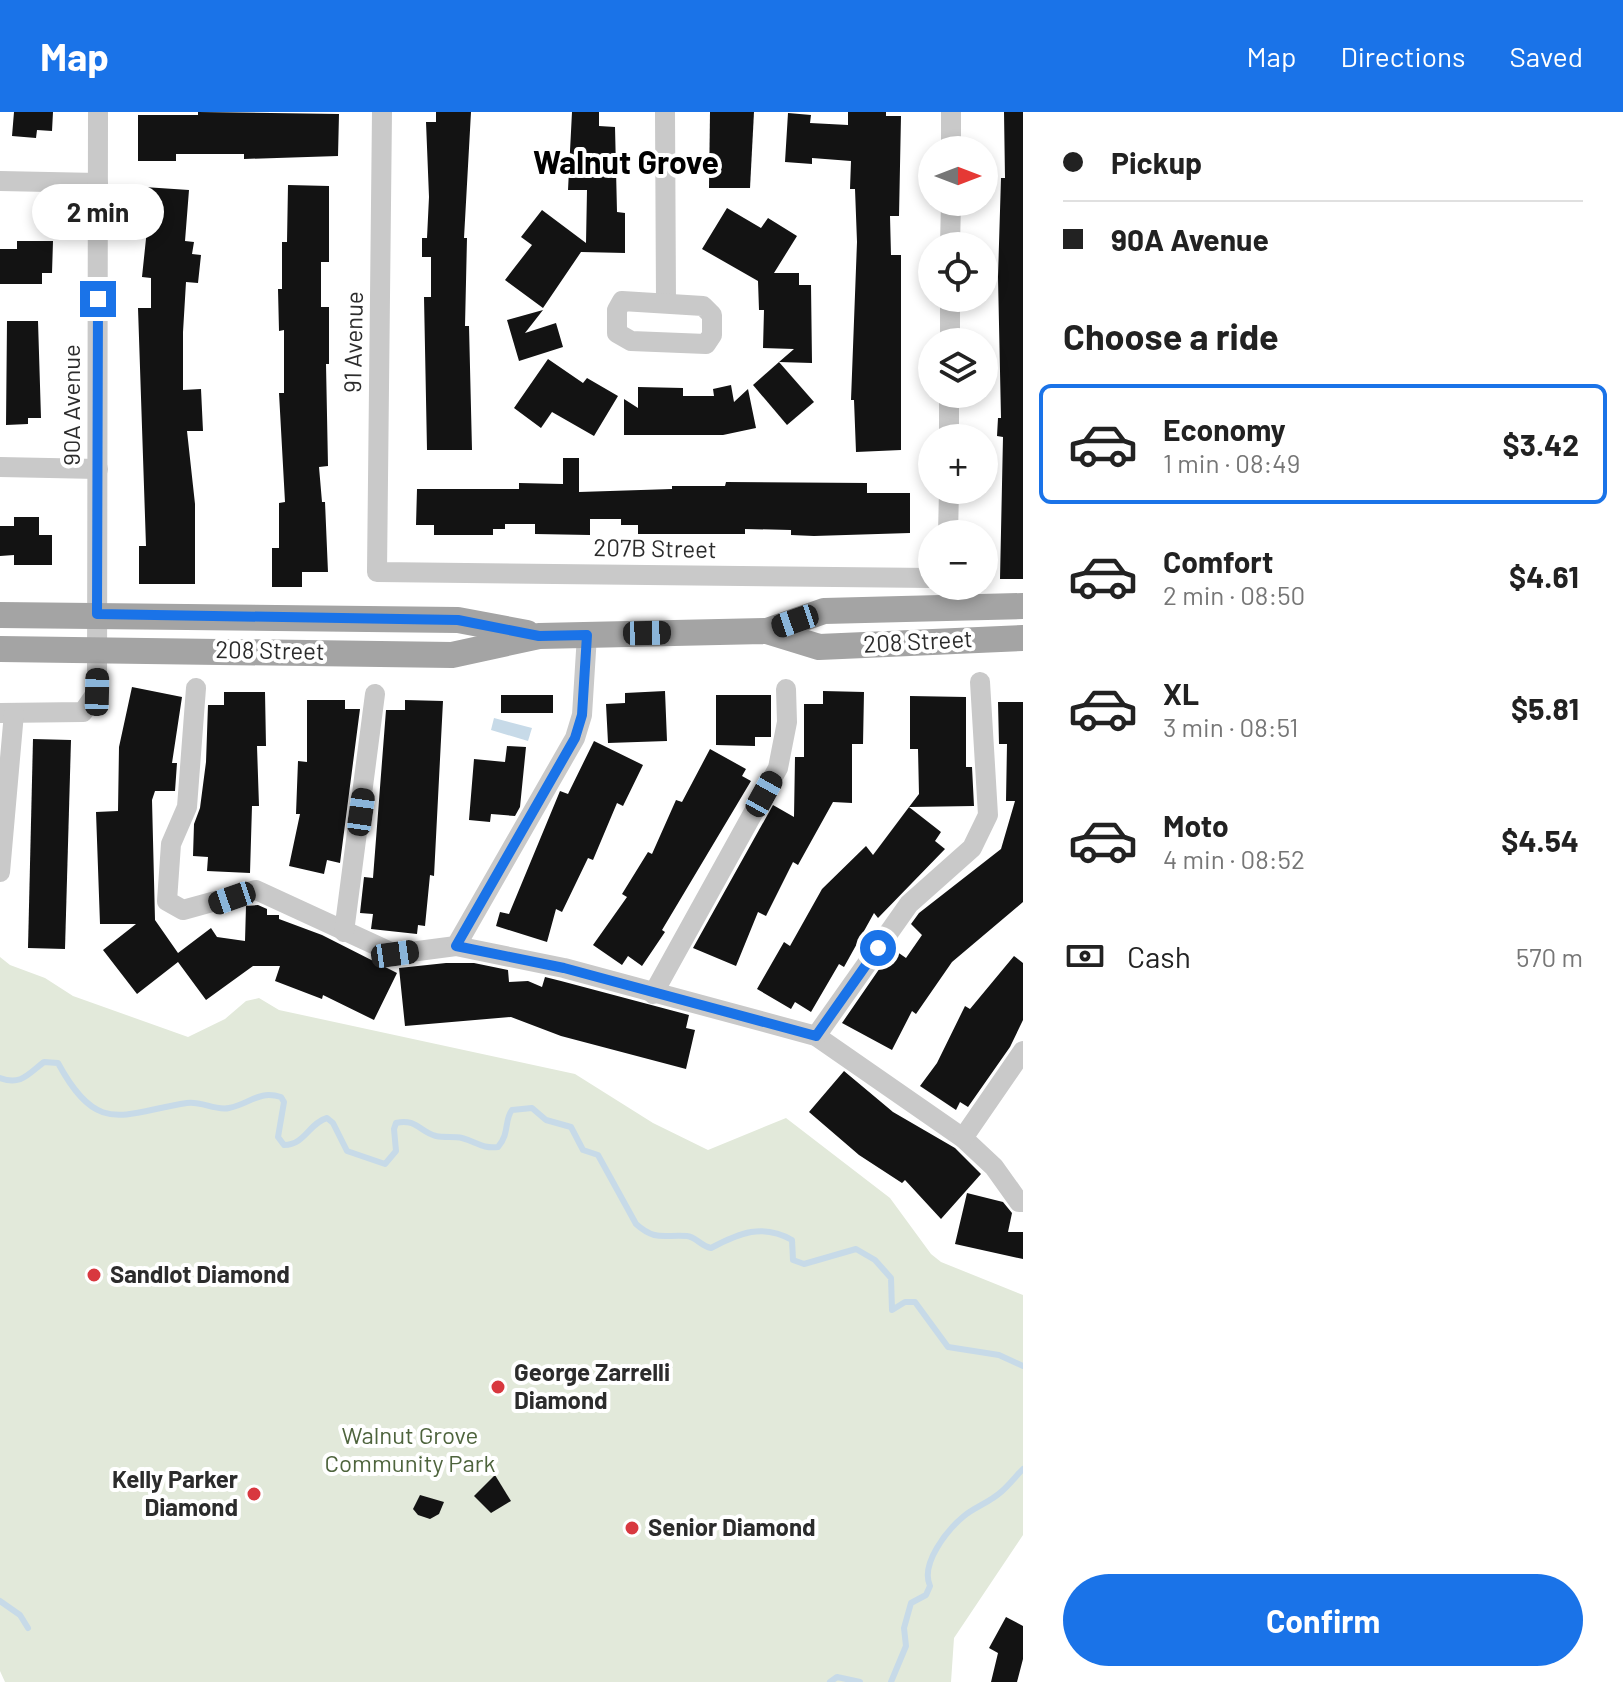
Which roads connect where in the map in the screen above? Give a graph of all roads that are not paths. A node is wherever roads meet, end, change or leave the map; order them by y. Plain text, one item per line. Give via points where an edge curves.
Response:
1 (98, 112) edge
2 (382, 112) edge
3 (665, 112) edge
4 (951, 112) edge
5 (951, 136) edge
6 (0, 181) edge
7 (98, 183) junction
8 (666, 301) dead end
9 (0, 467) edge
10 (98, 469) junction
11 (377, 572) joint
12 (918, 578) edge
13 (1023, 606) edge
14 (97, 614) junction
15 (0, 615) edge
16 (767, 631) junction
17 (587, 635) junction
18 (539, 636) junction
19 (1023, 638) edge
20 (0, 649) edge
21 (98, 649) junction
22 (980, 682) dead end
23 (196, 688) dead end
24 (786, 689) dead end
25 (375, 694) dead end
26 (7, 713) edge
27 (0, 872) edge
28 (344, 932) junction
29 (456, 946) junction
30 (653, 994) junction
31 (816, 1036) junction
32 (1023, 1051) edge
33 (963, 1138) junction
34 (1023, 1202) edge

1 - 7 street, 90A Avenue
2 - 11 street, 91 Avenue
3 - 8 street
4 - 5 street
6 - 7 street
7 - 10 street, 90A Avenue
9 - 10 street
10 - 14 street, 90A Avenue
11 - 12 street, 207B Street
13 - 16 main road, 208 Street via 824,611
14 - 15 main road, 208 Street
14 - 18 main road, 208 Street via 458,620
14 - 21 street, 90A Avenue
16 - 17 main road, 208 Street
16 - 19 main road, 208 Street via 819,647
17 - 18 main road, 208 Street
17 - 29 street via 582,715 575,738
18 - 21 main road, 208 Street via 452,655
20 - 21 main road, 208 Street
21 - 26 street, 90A Avenue via 97,692 83,712
22 - 31 street via 988,815 983,826 972,848 909,904
23 - 28 street via 187,807 171,844 167,901 183,910 256,890
24 - 30 street via 787,722 778,768
25 - 28 street
26 - 27 street
28 - 29 street via 395,954
29 - 30 street via 564,968
30 - 31 street
31 - 33 street
32 - 33 street
33 - 34 street

